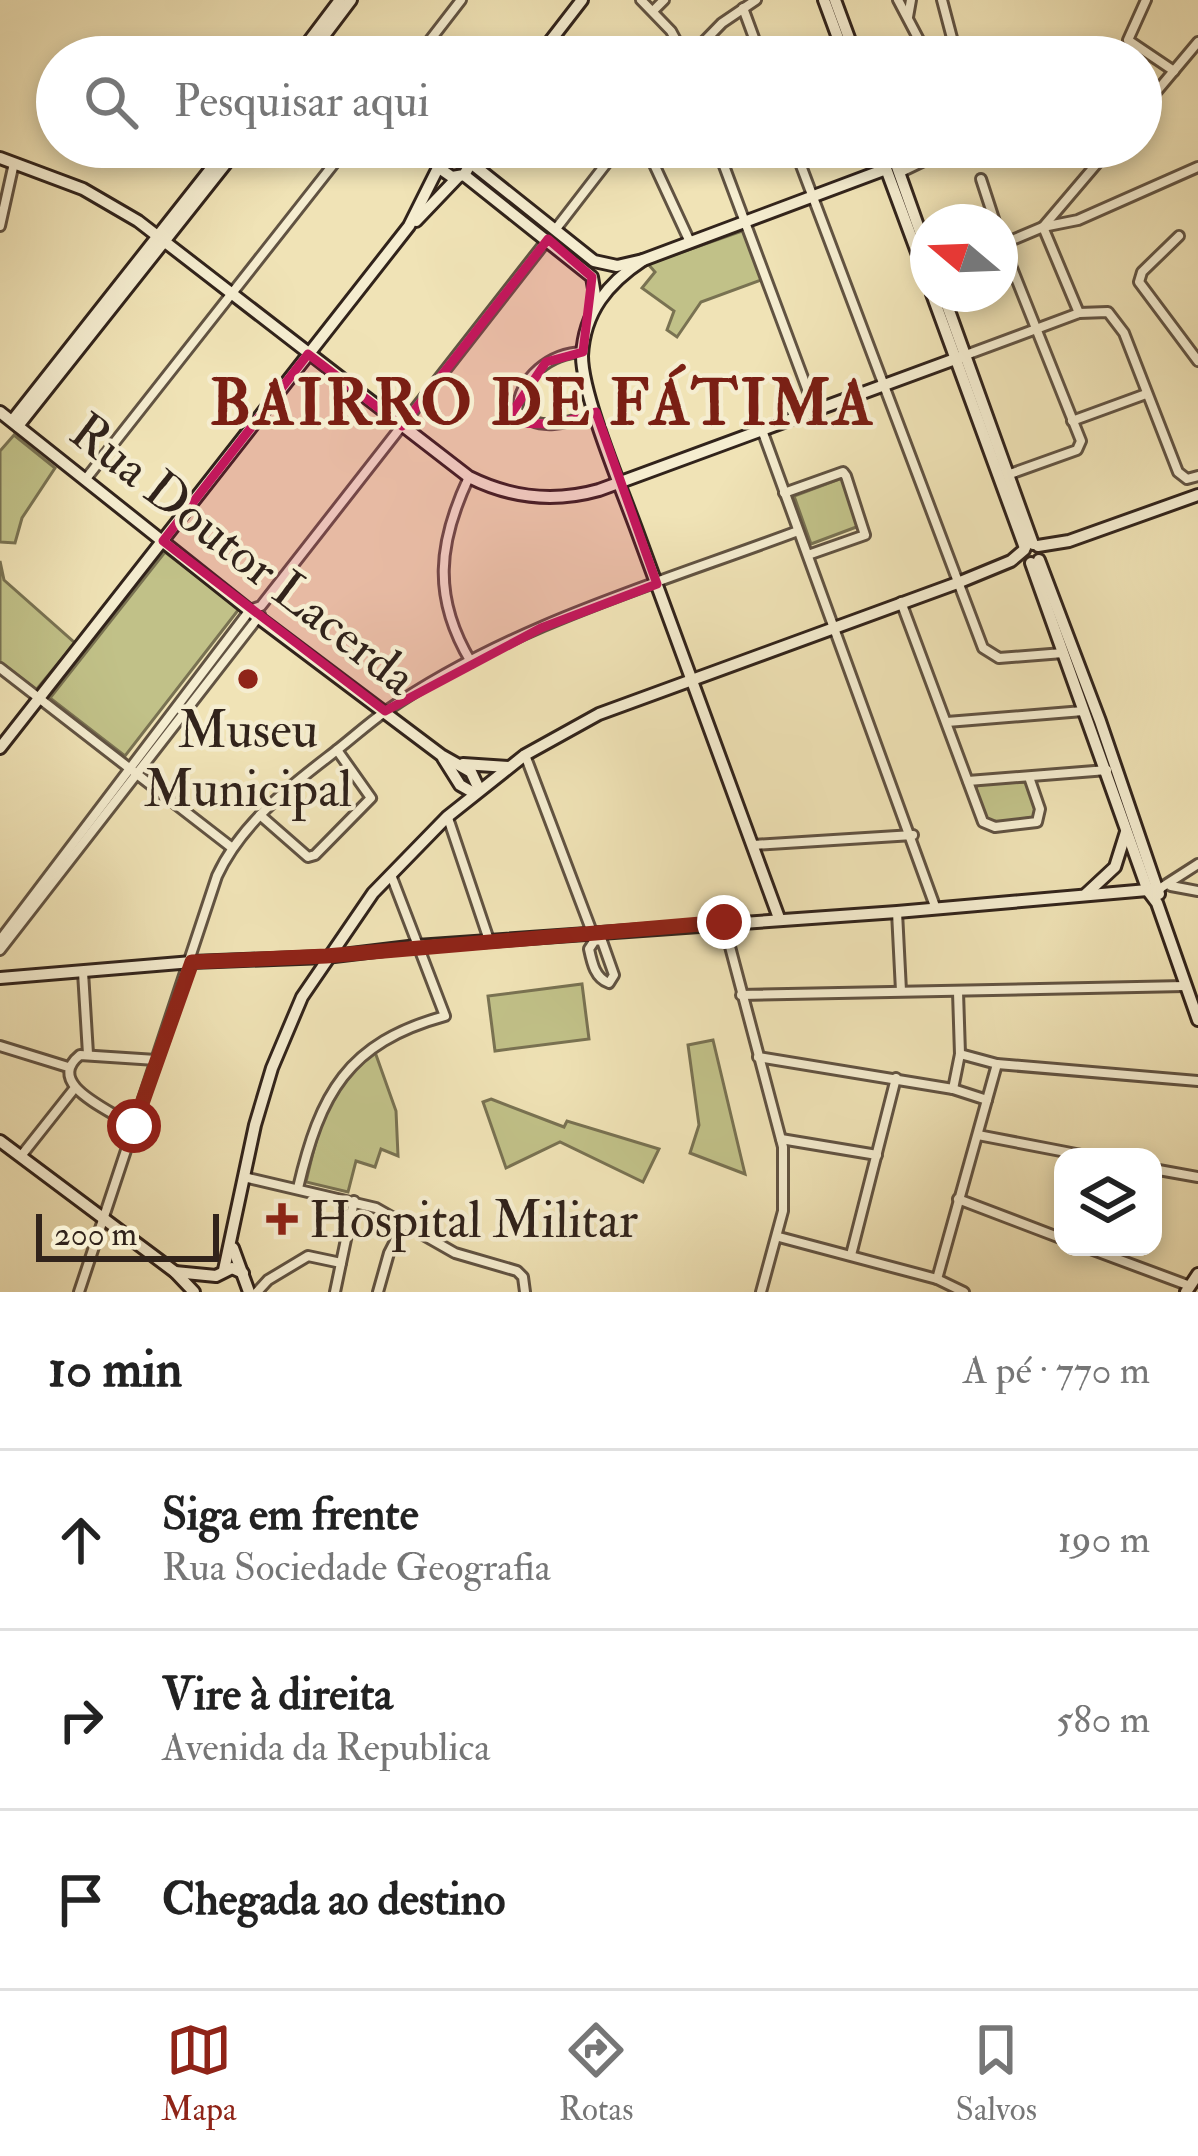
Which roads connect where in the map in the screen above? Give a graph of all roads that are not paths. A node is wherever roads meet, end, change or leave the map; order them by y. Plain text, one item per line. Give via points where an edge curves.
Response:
1 (340, 0) edge
2 (351, 0) edge
3 (461, 0) edge
4 (582, 0) edge
5 (640, 0) edge
6 (664, 0) edge
7 (756, 0) edge
8 (824, 0) edge
9 (835, 0) edge
10 (898, 0) edge
11 (911, 0) edge
12 (942, 0) edge
13 (1146, 0) edge
14 (743, 8) junction
15 (654, 10) junction
16 (908, 18) junction
17 (319, 36) edge
18 (322, 36) edge
19 (433, 36) edge
20 (554, 36) edge
21 (672, 36) edge
22 (711, 36) edge
23 (753, 36) edge
24 (837, 36) edge
25 (848, 36) edge
26 (919, 36) edge
27 (951, 36) edge
28 (1130, 36) edge
29 (1198, 42) edge
30 (1162, 62) edge
31 (1174, 70) junction
32 (1162, 85) edge
33 (0, 158) edge
34 (14, 163) junction
35 (1198, 167) edge
36 (217, 168) edge
37 (331, 168) edge
38 (439, 168) edge
39 (446, 168) edge
40 (603, 168) edge
41 (656, 168) edge
42 (725, 168) edge
43 (802, 168) edge
44 (891, 168) edge
45 (893, 168) edge
46 (900, 168) edge
47 (1093, 168) edge
48 (466, 169) junction
49 (893, 171) junction
50 (981, 179) dead end
51 (812, 197) junction
52 (989, 204) edge
53 (910, 211) edge
54 (746, 222) junction
55 (910, 225) edge
56 (0, 226) edge
57 (409, 226) junction
58 (1043, 227) junction
59 (551, 234) junction
60 (1018, 236) edge
61 (1179, 236) dead end
62 (161, 240) junction
63 (689, 242) junction
64 (643, 260) junction
65 (1018, 284) edge
66 (233, 294) junction
67 (596, 303) junction
68 (940, 312) edge
69 (948, 312) edge
70 (1079, 313) junction
71 (1036, 328) junction
72 (583, 352) junction
73 (308, 354) junction
74 (961, 357) junction
75 (1198, 361) edge
76 (882, 386) junction
77 (1146, 394) junction
78 (815, 410) junction
79 (0, 412) edge
80 (596, 412) junction
81 (1072, 422) junction
82 (15, 423) junction
83 (402, 426) junction
84 (762, 430) junction
85 (1010, 474) junction
86 (1198, 476) edge
87 (470, 477) junction
88 (86, 480) junction
89 (619, 482) junction
90 (784, 493) junction
91 (1198, 495) edge
92 (798, 531) junction
93 (163, 541) junction
94 (1033, 554) junction
95 (808, 555) junction
96 (959, 582) junction
97 (657, 584) junction
98 (901, 602) junction
99 (257, 612) junction
100 (832, 626) junction
101 (1064, 652) junction
102 (471, 662) junction
103 (207, 667) junction
104 (0, 668) edge
105 (216, 674) junction
106 (691, 679) junction
107 (39, 699) junction
108 (385, 711) junction
109 (1086, 711) junction
110 (947, 722) junction
111 (161, 724) junction
112 (172, 731) junction
113 (0, 748) edge
114 (337, 750) junction
115 (525, 755) junction
116 (508, 766) junction
117 (454, 767) junction
118 (128, 769) junction
119 (1107, 770) junction
120 (137, 776) junction
121 (1029, 777) junction
122 (968, 781) junction
123 (477, 791) junction
124 (260, 815) junction
125 (449, 815) junction
126 (1126, 822) junction
127 (86, 832) junction
128 (913, 835) junction
129 (753, 845) junction
130 (231, 847) junction
131 (1198, 864) edge
132 (390, 873) junction
133 (1159, 888) junction
134 (1198, 891) edge
135 (1082, 896) junction
136 (936, 909) junction
137 (897, 912) junction
138 (779, 918) junction
139 (724, 922) junction
140 (594, 936) junction
141 (0, 940) edge
142 (490, 941) junction
143 (417, 946) junction
144 (0, 950) edge
145 (326, 956) junction
146 (192, 962) junction
147 (83, 972) junction
148 (0, 979) edge
149 (1185, 986) junction
150 (901, 991) junction
151 (958, 992) junction
152 (741, 995) junction
153 (1198, 1020) edge
154 (0, 1046) edge
155 (88, 1054) junction
156 (960, 1054) junction
157 (758, 1057) junction
158 (156, 1060) junction
159 (997, 1064) junction
160 (68, 1067) junction
161 (896, 1078) junction
162 (1198, 1081) edge
163 (74, 1089) junction
164 (952, 1089) junction
165 (987, 1100) junction
166 (134, 1126) junction
167 (978, 1136) junction
168 (781, 1139) junction
169 (0, 1141) edge
170 (1054, 1150) edge
171 (18, 1154) junction
172 (0, 1155) edge
173 (877, 1155) junction
174 (1162, 1170) edge
175 (242, 1177) junction
176 (1198, 1177) edge
177 (298, 1188) junction
178 (958, 1199) junction
179 (354, 1201) junction
180 (105, 1221) junction
181 (405, 1222) junction
182 (1054, 1236) edge
183 (779, 1237) junction
184 (232, 1244) junction
185 (851, 1256) junction
186 (1107, 1256) edge
187 (341, 1263) junction
188 (220, 1273) junction
189 (1198, 1274) edge
190 (938, 1279) junction
191 (268, 1280) junction
192 (179, 1281) edge
193 (249, 1284) edge
194 (1188, 1289) edge
195 (79, 1292) edge
196 (194, 1292) edge
197 (211, 1292) edge
198 (335, 1292) edge
199 (378, 1292) edge
200 (525, 1292) edge
201 (761, 1292) edge
202 (964, 1292) edge

1 - 17 street
2 - 18 street
3 - 19 street
4 - 20 street
5 - 15 street
6 - 15 street
7 - 14 street
8 - 24 street
9 - 25 street
10 - 16 street
11 - 16 street
12 - 27 street
13 - 28 street
14 - 22 street
14 - 23 street
15 - 21 street
16 - 26 street
29 - 31 street
30 - 31 street
31 - 32 street
33 - 34 street
34 - 56 street
34 - 62 street via 101,198
35 - 58 street via 1078,220
36 - 62 street
37 - 66 street
38 - 57 street
39 - 48 street via 446,175
40 - 59 street
41 - 63 street
42 - 54 street
43 - 51 street
44 - 49 street
45 - 49 street
46 - 49 street
47 - 58 street
48 - 57 street
48 - 59 street
49 - 51 street
49 - 53 street
49 - 55 street
50 - 52 street
51 - 54 street
51 - 76 street
54 - 63 street
54 - 78 street
57 - 73 street
58 - 60 street
58 - 70 street
59 - 64 street via 601,264
59 - 67 street via 592,277
59 - 83 street
61 - 75 street via 1138,281
62 - 66 street
62 - 82 street
63 - 64 street
64 - 67 street
65 - 71 street
66 - 73 street
66 - 88 street
67 - 72 street
68 - 74 street
69 - 74 street
70 - 71 street
70 - 77 street via 1102,309 1116,318
71 - 74 street
71 - 81 street
72 - 80 street
72 - 80 street via 546,362 517,411 547,424
73 - 83 street
73 - 93 street
74 - 76 street
74 - 85 street
74 - 94 street
76 - 78 street
76 - 96 street
77 - 81 street
77 - 86 street via 1178,472
78 - 84 street
79 - 82 street, Rua Doutor Lacerda
80 - 89 street
81 - 85 street via 1077,450
82 - 88 street, Rua Doutor Lacerda
83 - 87 street
83 - 99 street
84 - 89 street
84 - 90 street
85 - 94 street
87 - 89 street via 543,498
87 - 102 street via 443,560 447,611
88 - 93 street, Rua Doutor Lacerda
89 - 97 street
90 - 92 street
90 - 95 street via 847,476 867,532
91 - 94 street
92 - 95 street
92 - 97 street
93 - 99 street, Rua Doutor Lacerda
93 - 107 street
94 - 96 street
94 - 101 street
94 - 133 street
95 - 100 street
96 - 98 street
96 - 101 street via 988,655
97 - 102 street
97 - 106 street
98 - 100 street
98 - 110 street
99 - 103 street
99 - 105 street
99 - 108 street, Rua Doutor Lacerda
100 - 106 street
100 - 128 street
101 - 109 street
102 - 108 street
103 - 105 street
103 - 111 street
104 - 107 street
105 - 112 street
106 - 115 street
106 - 129 street
107 - 113 street
107 - 118 street
108 - 114 street
108 - 117 street, Rua Doutor Lacerda
109 - 110 street
109 - 119 street
110 - 122 street
111 - 112 street
111 - 118 street
112 - 120 street
114 - 124 street
114 - 124 street via 371,798 315,855
115 - 116 street
115 - 140 street
116 - 117 street
116 - 123 street
117 - 123 street, Rua Doutor Lacerda via 460,785
117 - 125 street
118 - 120 street
118 - 127 street
119 - 121 street
119 - 126 street
120 - 127 street
120 - 130 street
121 - 122 street
121 - 122 street via 1037,822 995,827 983,821
123 - 125 street
124 - 130 street
125 - 132 street
125 - 142 street
126 - 133 street
126 - 135 street via 1115,867
127 - 141 street
127 - 144 street
128 - 129 street
128 - 136 street
129 - 138 street
130 - 146 street
131 - 133 street
132 - 143 street
132 - 145 street
133 - 134 street
133 - 135 street
133 - 149 street
135 - 136 street
136 - 137 street
137 - 138 street
137 - 150 street
138 - 139 street
139 - 140 street
139 - 152 street
140 - 140 street via 593,965 609,983 609,953
140 - 142 street
142 - 143 street
143 - 145 street
143 - 177 street via 445,1016 392,1034 343,1072 323,1104
145 - 146 street
145 - 175 street via 272,1068
146 - 147 street
146 - 158 street
147 - 148 street
147 - 155 street
149 - 151 street
149 - 153 street
150 - 151 street
150 - 152 street
151 - 156 street
152 - 157 street
154 - 160 street
155 - 158 street
155 - 160 street
156 - 159 street
156 - 164 street
157 - 161 street
157 - 168 street
158 - 166 street
159 - 162 street
159 - 165 street
160 - 163 street
161 - 164 street
161 - 173 street
163 - 166 street
163 - 171 street
164 - 165 street
165 - 167 street
166 - 180 street
167 - 170 street
167 - 178 street
168 - 173 street
168 - 183 street
169 - 171 street
171 - 172 street
171 - 180 street
173 - 185 street
174 - 176 street
175 - 177 street
175 - 184 street
177 - 179 street
178 - 182 street
178 - 190 street
179 - 181 street
179 - 187 street
180 - 192 street
180 - 195 street
181 - 199 street
181 - 200 street via 455,1252 521,1273
183 - 185 street
183 - 201 street
184 - 188 street
184 - 193 street
185 - 190 street
186 - 194 street
187 - 191 street via 308,1256
187 - 198 street
188 - 192 street
188 - 193 street via 234,1268
188 - 197 street
189 - 194 street
190 - 202 street
191 - 193 street
191 - 193 street
192 - 196 street

